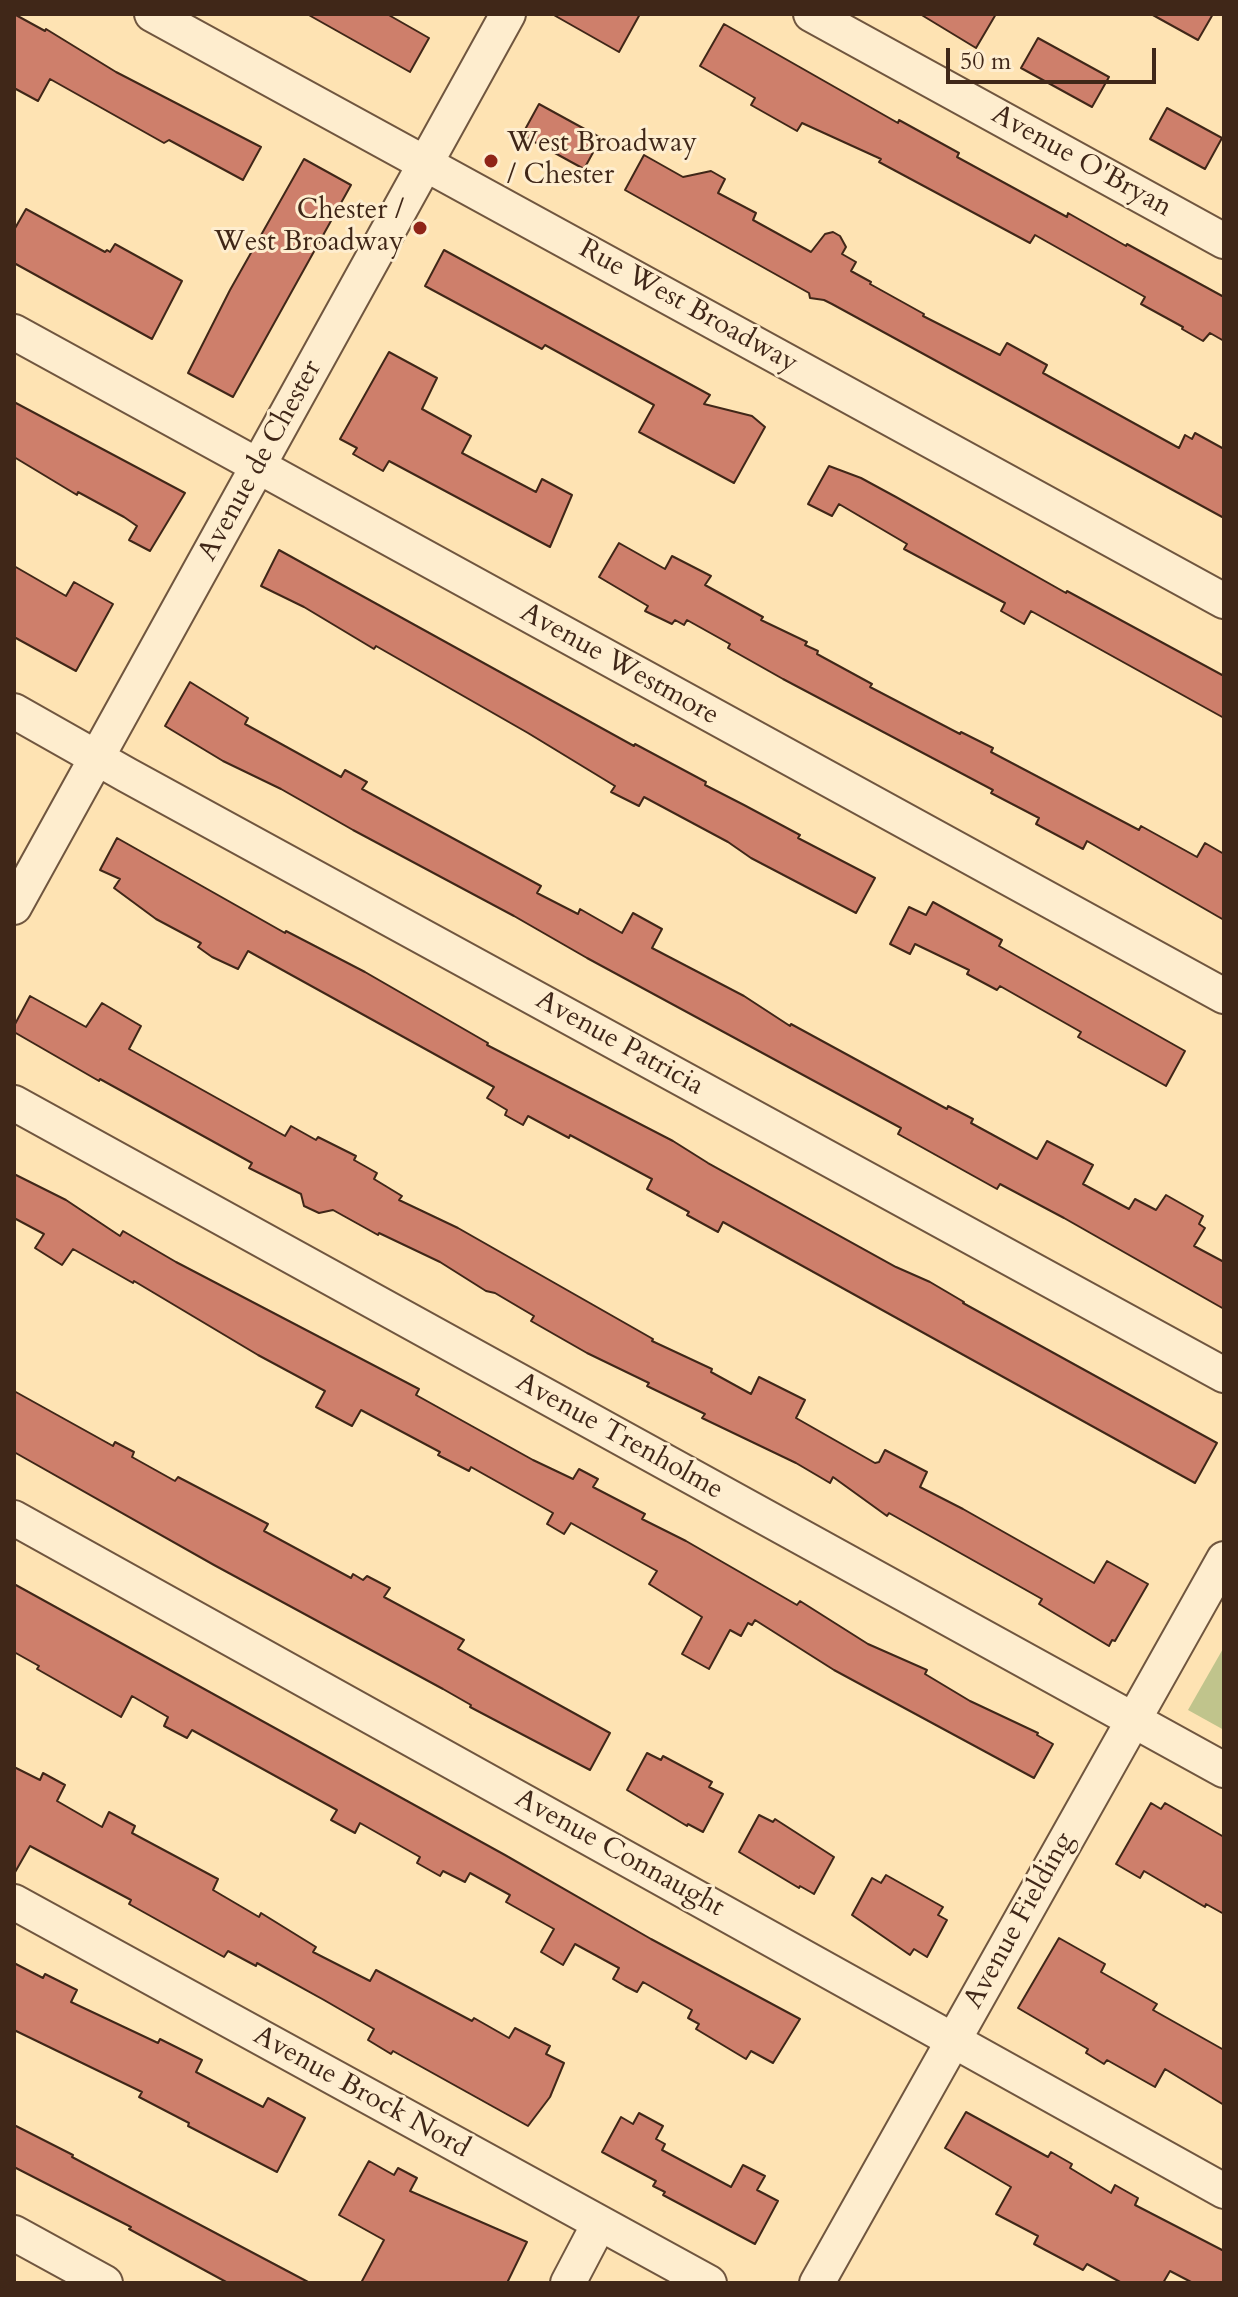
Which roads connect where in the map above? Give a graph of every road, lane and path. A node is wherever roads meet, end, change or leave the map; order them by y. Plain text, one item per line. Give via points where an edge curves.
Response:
1 (152, 14) edge
2 (508, 14) edge
3 (811, 14) edge
4 (426, 165) junction
5 (1224, 241) edge
6 (14, 332) edge
7 (257, 467) junction
8 (1224, 601) edge
9 (14, 711) edge
10 (97, 758) junction
11 (14, 907) edge
12 (1224, 996) edge
13 (14, 1103) edge
14 (1224, 1375) edge
15 (14, 1518) edge
16 (1224, 1559) edge
17 (1133, 1720) junction
18 (1224, 1770) edge
19 (14, 1902) edge
20 (953, 2040) junction
21 (1224, 2191) edge
22 (599, 2224) junction
23 (14, 2233) edge
24 (105, 2283) edge
25 (568, 2283) edge
26 (709, 2283) edge
27 (817, 2283) edge

1 - 4 street, Rue West Broadway
2 - 4 street, Avenue de Chester
3 - 5 street, Avenue O'Bryan
4 - 7 street, Avenue de Chester
4 - 8 street, Rue West Broadway
6 - 7 street, Avenue Westmore
7 - 10 street, Avenue de Chester
7 - 12 street, Avenue Westmore
9 - 10 street, Avenue Patricia
10 - 11 street, Avenue de Chester
10 - 14 street, Avenue Patricia
13 - 17 street, Avenue Trenholme
15 - 20 street, Avenue Connaught
16 - 17 street, Avenue Fielding
17 - 18 street, Avenue Trenholme
17 - 20 street, Avenue Fielding
19 - 22 street, Avenue Brock Nord
20 - 21 street, Avenue Connaught
20 - 27 street, Avenue Fielding
22 - 25 street
22 - 26 street, Avenue Brock Nord
23 - 24 street

